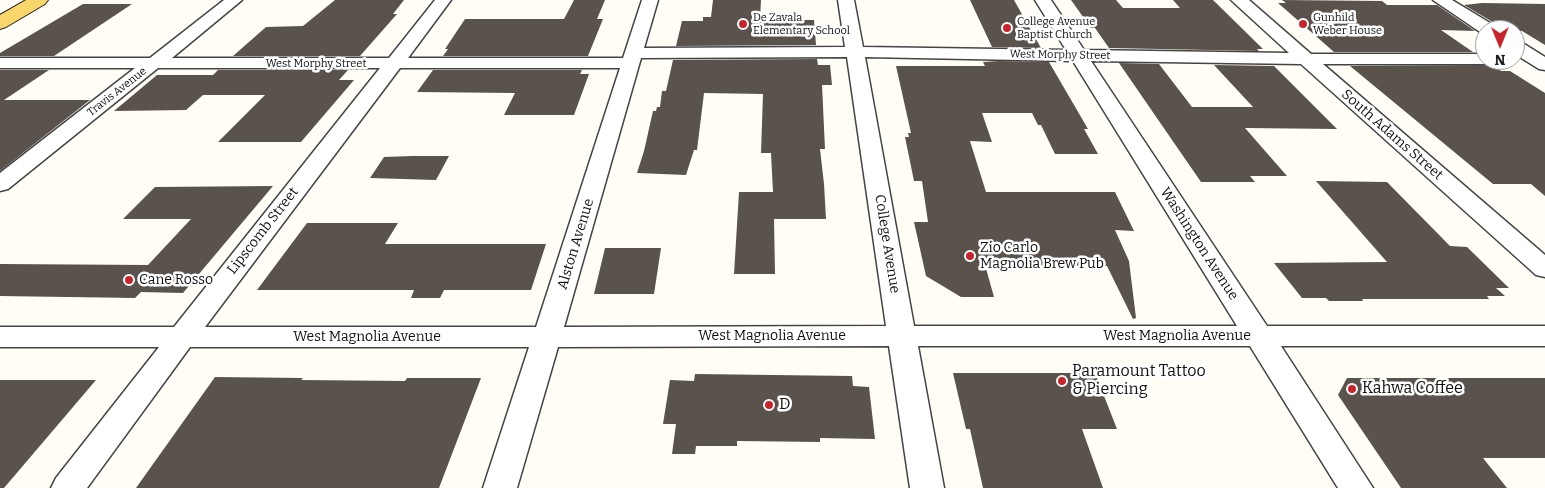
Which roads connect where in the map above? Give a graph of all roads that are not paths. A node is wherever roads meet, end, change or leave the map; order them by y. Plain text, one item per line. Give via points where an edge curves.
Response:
1 (39, 0) edge
2 (234, 0) edge
3 (443, 0) edge
4 (650, 0) edge
5 (846, 0) edge
6 (1043, 0) edge
7 (1239, 0) edge
8 (1441, 0) edge
9 (1475, 21) edge
10 (0, 22) edge
11 (855, 52) junction
12 (1525, 52) edge
13 (1078, 55) junction
14 (634, 58) junction
15 (1306, 59) junction
16 (1475, 59) edge
17 (1525, 60) edge
18 (1542, 61) edge
19 (0, 63) edge
20 (154, 63) junction
21 (393, 64) junction
22 (0, 184) edge
23 (1545, 269) edge
24 (547, 336) junction
25 (902, 336) junction
26 (1258, 336) junction
27 (1545, 336) edge
28 (0, 337) edge
29 (182, 337) junction
30 (68, 488) edge
31 (500, 488) edge
32 (927, 488) edge
33 (1356, 488) edge

1 - 10 main road
2 - 20 street, Travis Avenue
3 - 21 street, Lipscomb Street
4 - 14 street, Alston Avenue
5 - 11 street, College Avenue
6 - 13 street, Washington Avenue
7 - 15 street, South Adams Street
8 - 9 street
11 - 13 street, West Morphy Street
11 - 14 street, West Morphy Street
11 - 25 street, College Avenue
12 - 18 street
13 - 15 street, West Morphy Street
13 - 26 street, Washington Avenue
14 - 21 street, West Morphy Street
14 - 24 street, Alston Avenue
15 - 16 street, West Morphy Street
15 - 23 street, South Adams Street
17 - 18 street
19 - 20 street, West Morphy Street
20 - 21 street, West Morphy Street
20 - 22 street, Travis Avenue
21 - 29 street, Lipscomb Street
24 - 25 street, West Magnolia Avenue
24 - 29 street, West Magnolia Avenue
24 - 31 street, Alston Avenue
25 - 26 street, West Magnolia Avenue
25 - 32 street, College Avenue
26 - 27 street, West Magnolia Avenue
26 - 33 street, Washington Avenue
28 - 29 street, West Magnolia Avenue
29 - 30 street, Lipscomb Street

